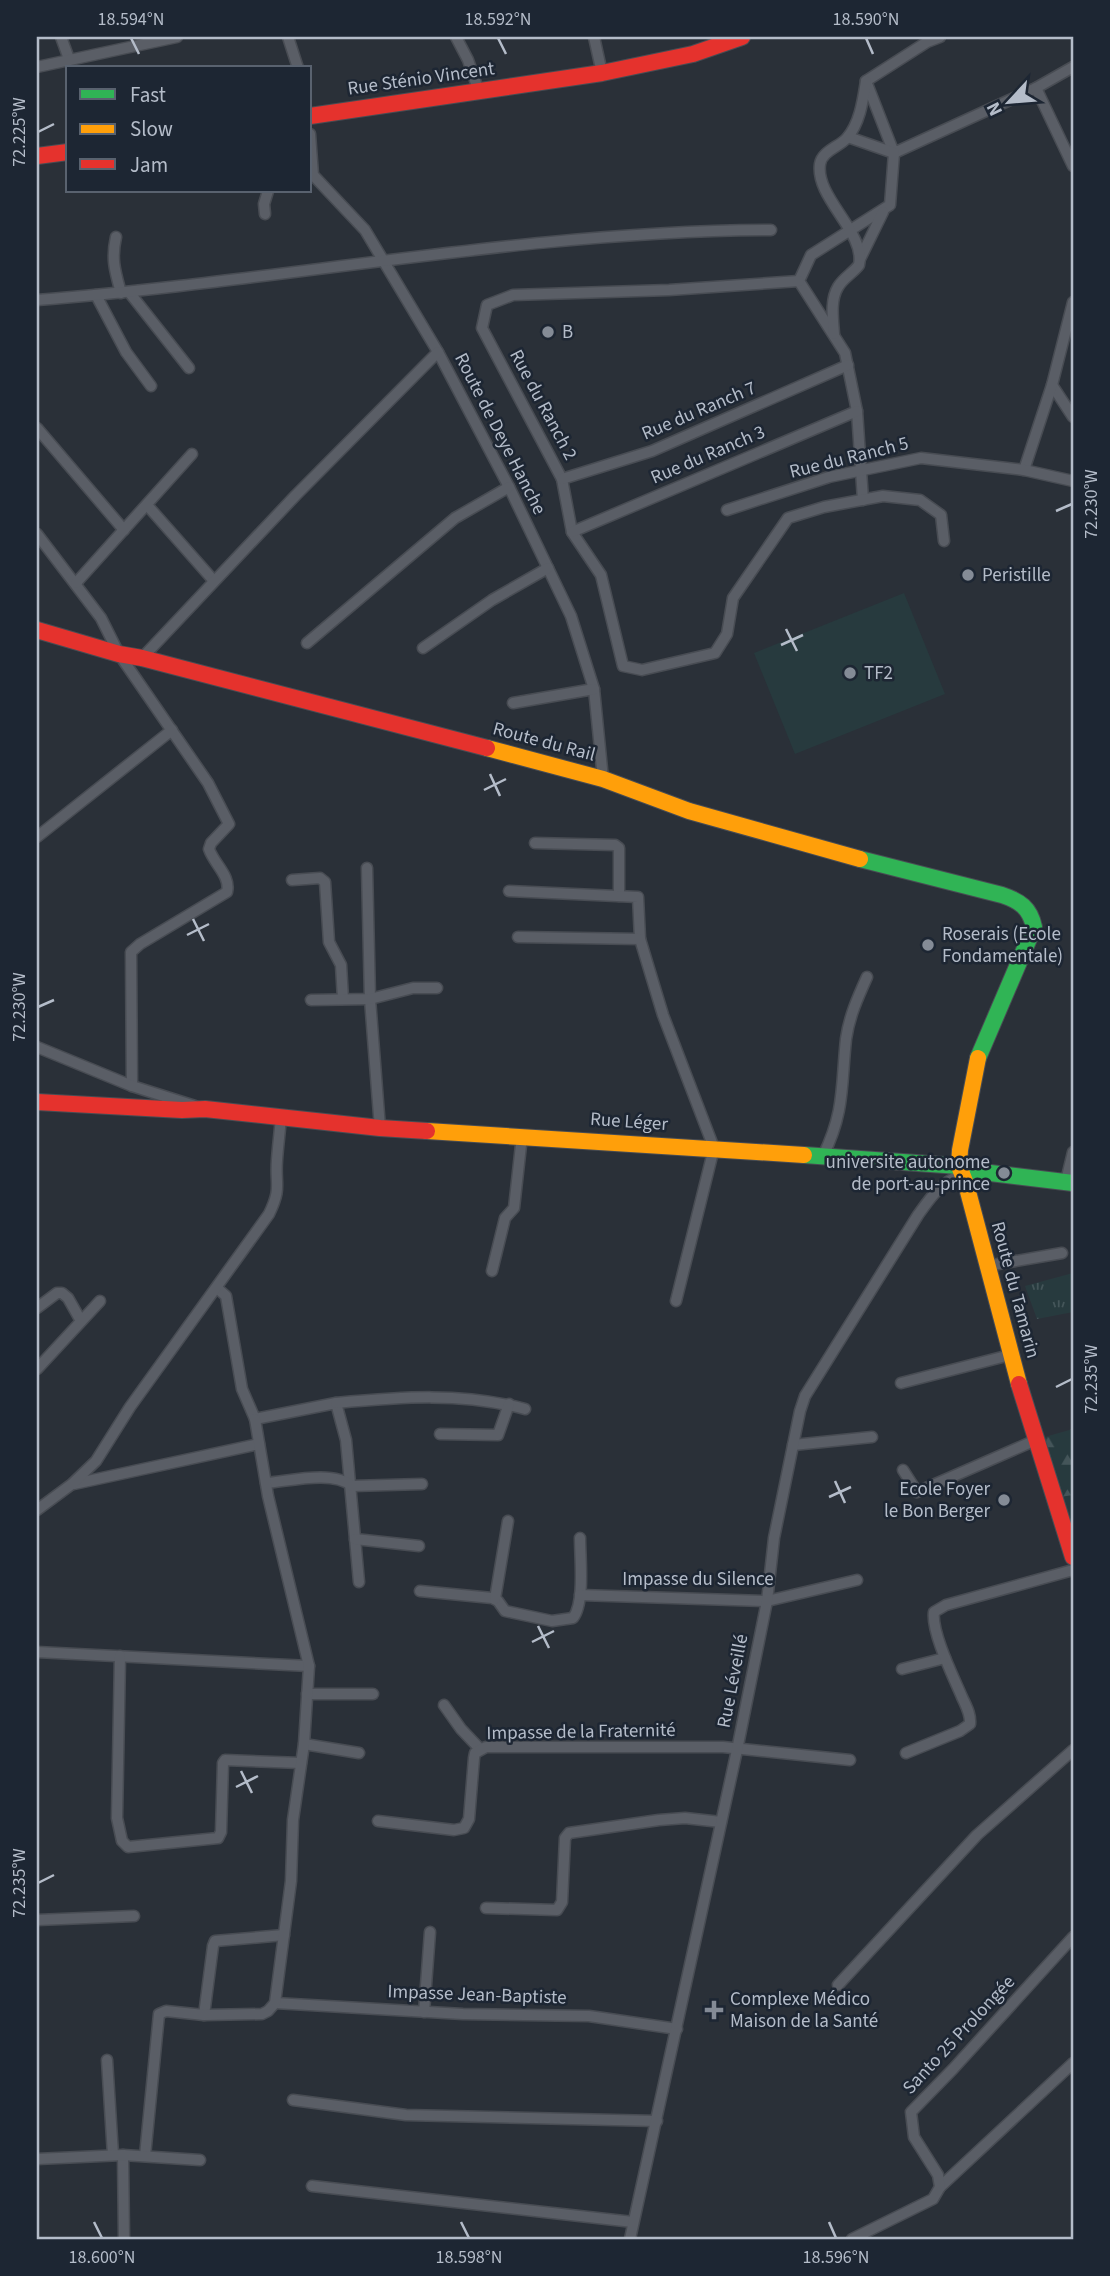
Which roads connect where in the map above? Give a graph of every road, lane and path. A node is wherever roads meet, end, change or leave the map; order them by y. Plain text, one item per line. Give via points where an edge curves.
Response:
1 (61, 37) edge
2 (177, 37) edge
3 (288, 37) edge
4 (456, 37) edge
5 (594, 37) edge
6 (742, 37) edge
7 (940, 37) edge
8 (69, 59) junction
9 (297, 66) edge
10 (37, 67) edge
11 (1073, 67) edge
12 (602, 73) junction
13 (866, 81) junction
14 (1036, 88) junction
15 (479, 92) junction
16 (312, 116) edge
17 (848, 137) junction
18 (66, 152) edge
19 (894, 153) junction
20 (37, 156) edge
21 (312, 162) edge
22 (1073, 166) edge
23 (268, 192) edge
24 (883, 212) junction
25 (265, 215) dead end
26 (772, 230) dead end
27 (848, 230) junction
28 (117, 237) dead end
29 (860, 259) junction
30 (385, 262) junction
31 (799, 281) junction
32 (125, 293) junction
33 (96, 295) junction
34 (37, 300) edge
35 (1073, 302) edge
36 (834, 335) junction
37 (438, 352) junction
38 (848, 365) junction
39 (188, 368) dead end
40 (1052, 385) junction
41 (151, 386) dead end
42 (857, 411) junction
43 (1073, 417) edge
44 (37, 428) edge
45 (192, 454) dead end
46 (860, 470) junction
47 (1024, 470) junction
48 (562, 480) junction
49 (1073, 481) edge
50 (509, 487) junction
51 (863, 500) junction
52 (147, 505) junction
53 (727, 510) dead end
54 (124, 530) junction
55 (572, 532) junction
56 (37, 534) edge
57 (944, 541) dead end
58 (548, 568) junction
59 (214, 581) junction
60 (76, 583) junction
61 (37, 630) edge
62 (307, 643) dead end
63 (423, 648) dead end
64 (120, 654) junction
65 (142, 658) junction
66 (594, 689) junction
67 (513, 703) dead end
68 (172, 730) junction
69 (603, 779) junction
70 (37, 837) edge
71 (535, 843) dead end
72 (367, 868) dead end
73 (292, 880) dead end
74 (509, 891) dead end
75 (619, 896) junction
76 (1032, 914) joint
77 (518, 937) dead end
78 (640, 939) junction
79 (867, 977) dead end
80 (437, 988) dead end
81 (343, 999) junction
82 (370, 999) junction
83 (312, 1000) dead end
84 (37, 1047) edge
85 (132, 1086) junction
86 (37, 1102) edge
87 (205, 1109) junction
88 (281, 1116) junction
89 (380, 1128) junction
90 (522, 1136) junction
91 (714, 1148) junction
92 (1073, 1152) edge
93 (823, 1156) junction
94 (960, 1170) junction
95 (1069, 1182) edge
96 (1062, 1253) dead end
97 (987, 1266) junction
98 (492, 1271) dead end
99 (217, 1288) junction
100 (100, 1301) dead end
101 (676, 1301) dead end
102 (37, 1308) edge
103 (81, 1321) junction
104 (1010, 1355) junction
105 (37, 1369) edge
106 (901, 1383) dead end
107 (337, 1403) junction
108 (509, 1404) junction
109 (525, 1409) dead end
110 (255, 1419) junction
111 (440, 1434) dead end
112 (872, 1437) dead end
113 (1036, 1440) junction
114 (259, 1444) junction
115 (793, 1445) junction
116 (903, 1470) dead end
117 (266, 1483) junction
118 (72, 1484) junction
119 (422, 1484) dead end
120 (352, 1486) junction
121 (37, 1509) edge
122 (508, 1521) dead end
123 (580, 1538) dead end
124 (355, 1539) junction
125 (419, 1546) dead end
126 (1073, 1558) edge
127 (1073, 1570) edge
128 (857, 1580) dead end
129 (359, 1581) dead end
130 (420, 1591) dead end
131 (580, 1595) junction
132 (495, 1599) junction
133 (767, 1601) junction
134 (37, 1652) edge
135 (120, 1656) junction
136 (945, 1658) junction
137 (309, 1666) junction
138 (902, 1670) dead end
139 (307, 1693) junction
140 (373, 1693) dead end
141 (444, 1705) dead end
142 (304, 1744) junction
143 (481, 1749) junction
144 (737, 1750) junction
145 (1073, 1750) edge
146 (906, 1753) dead end
147 (359, 1754) dead end
148 (850, 1760) dead end
149 (302, 1763) junction
150 (379, 1821) dead end
151 (720, 1822) junction
152 (486, 1908) dead end
153 (134, 1916) dead end
154 (37, 1920) edge
155 (430, 1932) dead end
156 (284, 1935) junction
157 (1073, 1937) edge
158 (838, 1985) dead end
159 (275, 2003) junction
160 (424, 2012) junction
161 (204, 2015) junction
162 (677, 2029) junction
163 (107, 2060) dead end
164 (1073, 2063) edge
165 (292, 2100) dead end
166 (657, 2121) junction
167 (118, 2155) junction
168 (145, 2156) junction
169 (37, 2159) edge
170 (200, 2160) dead end
171 (312, 2186) dead end
172 (940, 2187) junction
173 (633, 2222) junction
174 (874, 2235) edge
175 (124, 2239) edge
176 (630, 2239) edge
177 (851, 2239) edge

1 - 8 street
2 - 8 street
3 - 9 street
4 - 15 street
5 - 12 street
6 - 12 street, Rue Sténio Vincent via 693,54
7 - 13 street
8 - 10 street
11 - 14 street
12 - 15 street, Rue Sténio Vincent
13 - 17 street via 860,114
13 - 19 street
14 - 19 street
14 - 22 street
15 - 16 street, Rue Sténio Vincent
17 - 19 street
17 - 27 street via 820,163 826,188
18 - 20 street
19 - 24 street via 890,205
21 - 30 street, Route de Deye Hanche via 313,176 365,230
23 - 25 street
24 - 27 street
24 - 29 street
26 - 30 street via 555,242
27 - 29 street
27 - 31 street via 811,255
28 - 32 street via 112,254
29 - 36 street via 838,286 832,306
30 - 32 street
30 - 37 street, Route de Deye Hanche
31 - 36 street
31 - 48 street, Rue du Ranch 2 via 513,295 487,305 482,328
32 - 33 street
32 - 39 street
33 - 34 street
33 - 41 street via 125,352
35 - 40 street
36 - 38 street
37 - 50 street, Route de Deye Hanche
37 - 59 street
38 - 42 street
38 - 48 street, Rue du Ranch 7 via 652,452
40 - 43 street
40 - 47 street
42 - 46 street
42 - 55 street, Rue du Ranch 3
44 - 54 street
45 - 52 street
46 - 47 street, Rue du Ranch 5 via 921,458
46 - 51 street
46 - 53 street, Rue du Ranch 5
47 - 49 street, Rue du Ranch 5
48 - 55 street, Rue du Ranch 2
50 - 58 street, Route de Deye Hanche
50 - 62 street via 455,518
51 - 55 street, Rue du Ranch 2 via 788,518 733,598 727,634 715,653 642,670 623,666 601,575
51 - 57 street via 883,496 919,500 942,515
52 - 54 street
52 - 59 street
54 - 60 street
56 - 60 street
58 - 63 street
58 - 66 street, Route de Deye Hanche via 570,616
59 - 65 street
60 - 64 street
61 - 64 street, Route du Rail
64 - 65 street, Route du Rail
64 - 68 street
65 - 69 street, Route du Rail
66 - 67 street
66 - 69 street, Route de Deye Hanche
68 - 70 street
68 - 85 street via 228,821 209,849 229,888 131,952
69 - 76 street, Route du Rail via 689,811 1002,895 1020,901
71 - 75 street via 615,845 619,848
72 - 82 street
73 - 81 street via 320,878 325,883 329,942 341,965
74 - 75 street
75 - 78 street via 638,897
76 - 94 street, Route du Tamarin via 1034,927 976,1063
77 - 78 street
78 - 91 street via 663,1015
79 - 93 street via 846,1038 839,1117
80 - 82 street via 413,988
81 - 82 street
81 - 83 street
82 - 89 street
84 - 85 street
85 - 87 street
86 - 87 street, Rue Léger
87 - 88 street, Rue Léger
88 - 89 street, Rue Léger
88 - 99 street via 277,1198
89 - 90 street, Rue Léger
90 - 91 street, Rue Léger
90 - 98 street via 514,1208 505,1218
91 - 93 street, Rue Léger
91 - 101 street
92 - 95 street
93 - 94 street, Rue Léger
94 - 95 street, Rue Léger
94 - 97 street, Route du Tamarin
94 - 115 street, Rue Léveillé via 935,1190 834,1348 805,1396
96 - 97 street
97 - 104 street, Route du Tamarin
99 - 110 street via 226,1296 242,1389
99 - 118 street via 96,1461
100 - 103 street
102 - 103 street via 64,1293
103 - 105 street
104 - 106 street
104 - 113 street, Route du Tamarin
107 - 108 street via 455,1396
107 - 110 street
107 - 120 street
108 - 109 street
108 - 111 street via 498,1435
110 - 114 street
112 - 115 street
113 - 116 street via 917,1492
113 - 126 street, Route du Tamarin
114 - 117 street
114 - 118 street
115 - 133 street, Rue Léveillé
117 - 120 street via 336,1478
117 - 137 street
118 - 121 street
119 - 120 street
120 - 124 street
122 - 132 street
123 - 131 street
124 - 125 street
124 - 129 street
127 - 136 street via 939,1608 933,1619
128 - 133 street, Impasse du Silence
130 - 132 street
131 - 132 street via 577,1613 566,1621 505,1611
131 - 133 street, Impasse du Silence
133 - 144 street, Rue Léveillé
134 - 135 street
135 - 137 street
135 - 149 street via 117,1818 128,1847 218,1838 225,1760
136 - 138 street
136 - 146 street via 970,1724
137 - 139 street
139 - 140 street
139 - 142 street
141 - 143 street
142 - 147 street
142 - 149 street
143 - 144 street, Impasse de la Fraternité
143 - 150 street, Impasse de la Fraternité via 475,1753 469,1819 464,1828
144 - 148 street, Impasse de la Fraternité
144 - 151 street, Rue Léveillé
145 - 158 street via 976,1835
149 - 156 street
151 - 152 street via 685,1818 569,1833 562,1902 557,1910
151 - 162 street, Rue Léveillé
153 - 154 street
155 - 160 street
156 - 159 street
156 - 161 street via 215,1941
157 - 172 street, Santo 25 Prolongée via 911,2112 914,2137 938,2175
159 - 160 street, Impasse Jean-Baptiste
159 - 161 street via 262,2014
160 - 162 street, Impasse Jean-Baptiste via 589,2017
161 - 168 street via 159,2014
162 - 166 street, Rue Léveillé
163 - 167 street
164 - 172 street
165 - 166 street via 406,2115
166 - 173 street, Rue Léveillé
167 - 168 street
167 - 169 street
167 - 175 street
168 - 170 street
171 - 173 street
172 - 174 street via 933,2199
173 - 176 street, Rue Léveillé
174 - 177 street

